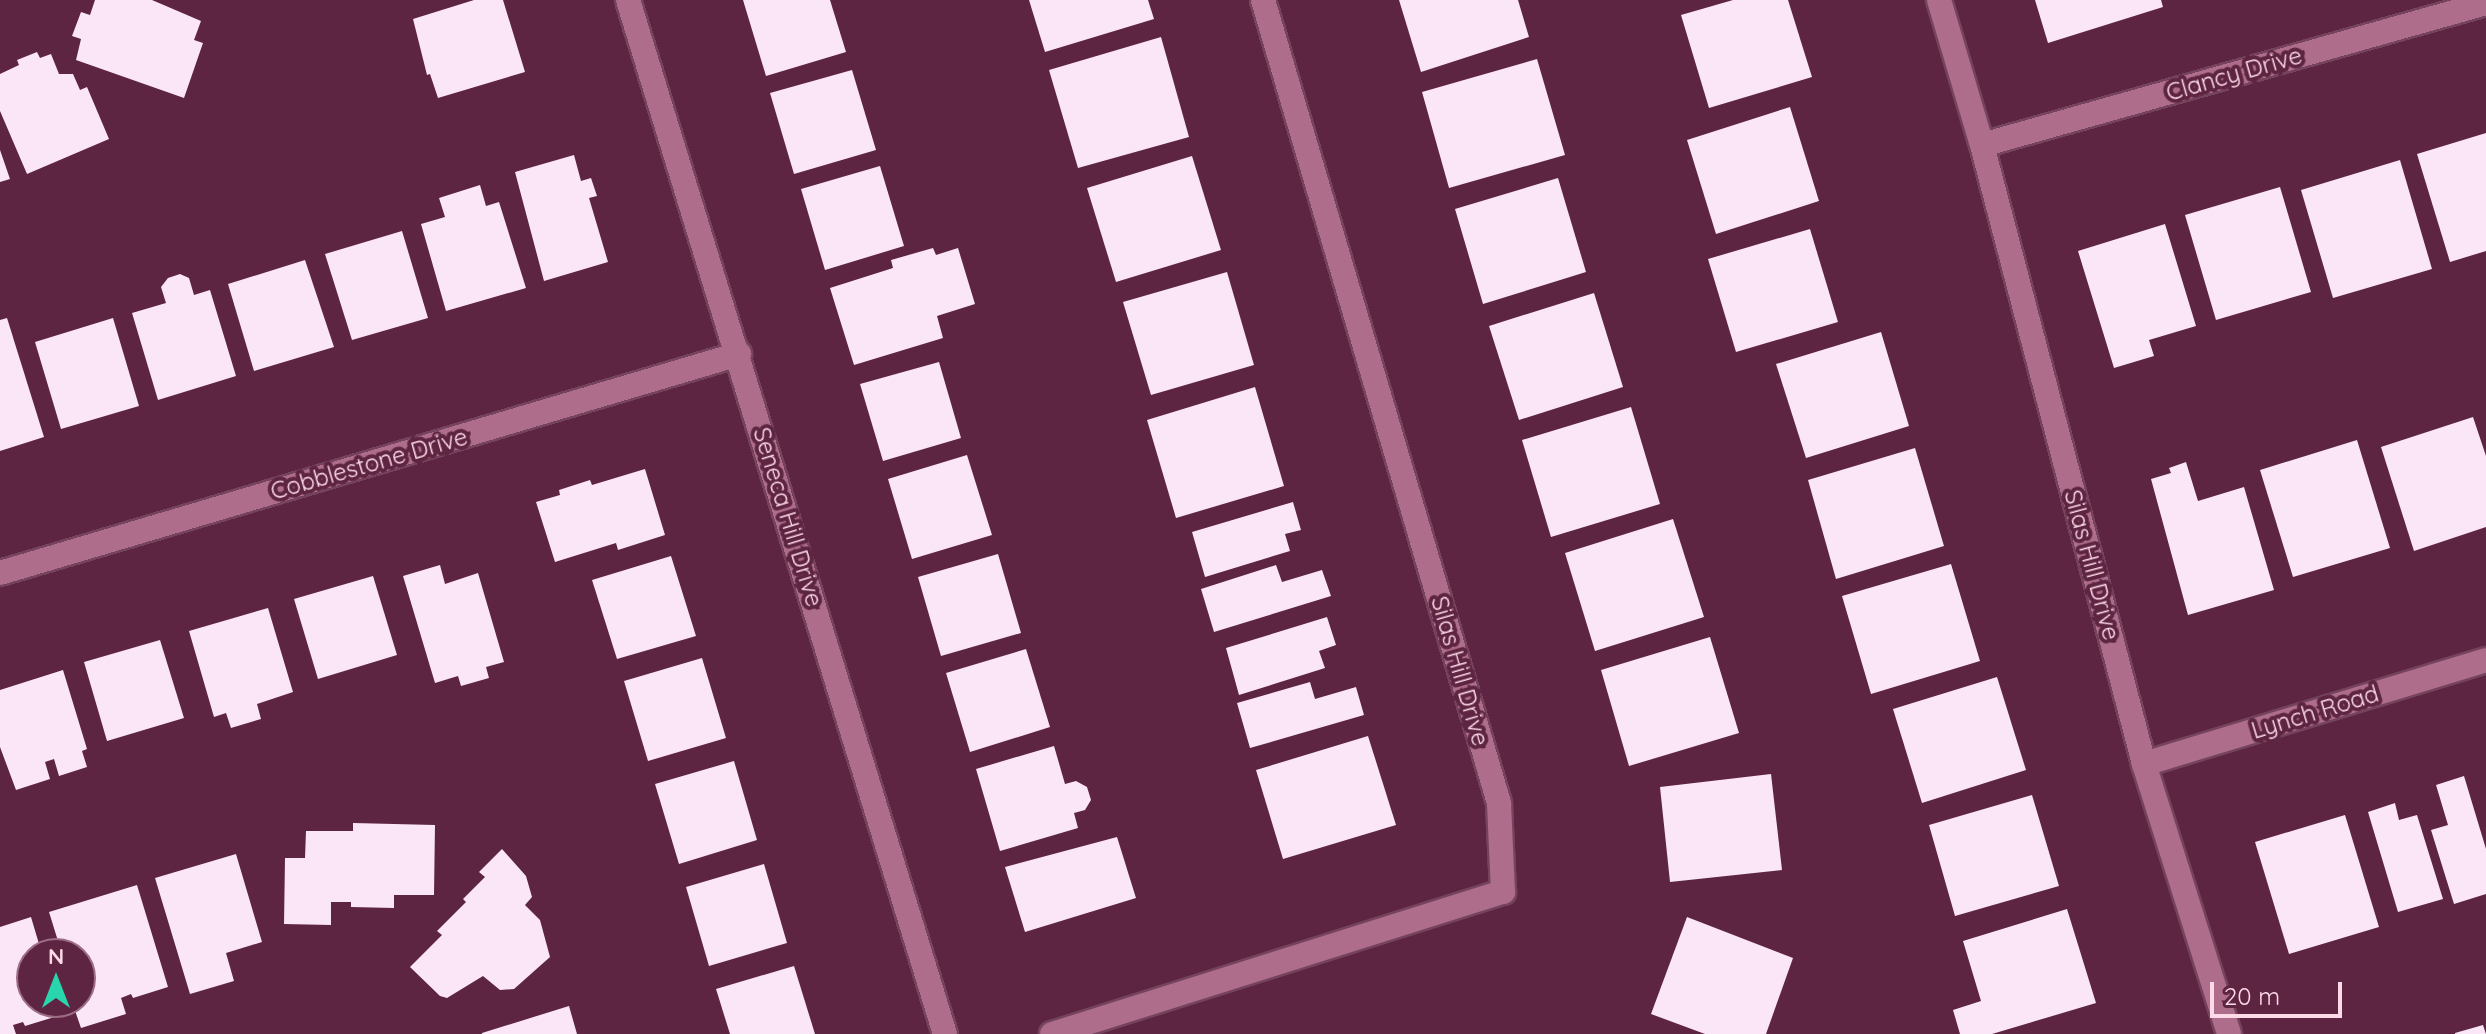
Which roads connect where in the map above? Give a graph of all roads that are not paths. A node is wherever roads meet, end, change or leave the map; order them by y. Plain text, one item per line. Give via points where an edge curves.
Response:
1 (628, 0) edge
2 (1263, 0) edge
3 (1939, 0) edge
4 (2486, 3) edge
5 (1982, 145) junction
6 (739, 354) junction
7 (0, 573) edge
8 (2486, 660) edge
9 (2144, 764) junction
10 (945, 1034) edge
11 (1052, 1034) edge
12 (2229, 1034) edge

1 - 6 street, Seneca Hill Drive
2 - 11 street, Silas Hill Drive via 1499,803 1503,892
3 - 5 street, Silas Hill Drive
4 - 5 street, Clancy Drive
5 - 9 street, Silas Hill Drive
6 - 7 street, Cobblestone Drive
6 - 10 street, Seneca Hill Drive
8 - 9 street, Lynch Road
9 - 12 street, Silas Hill Drive

